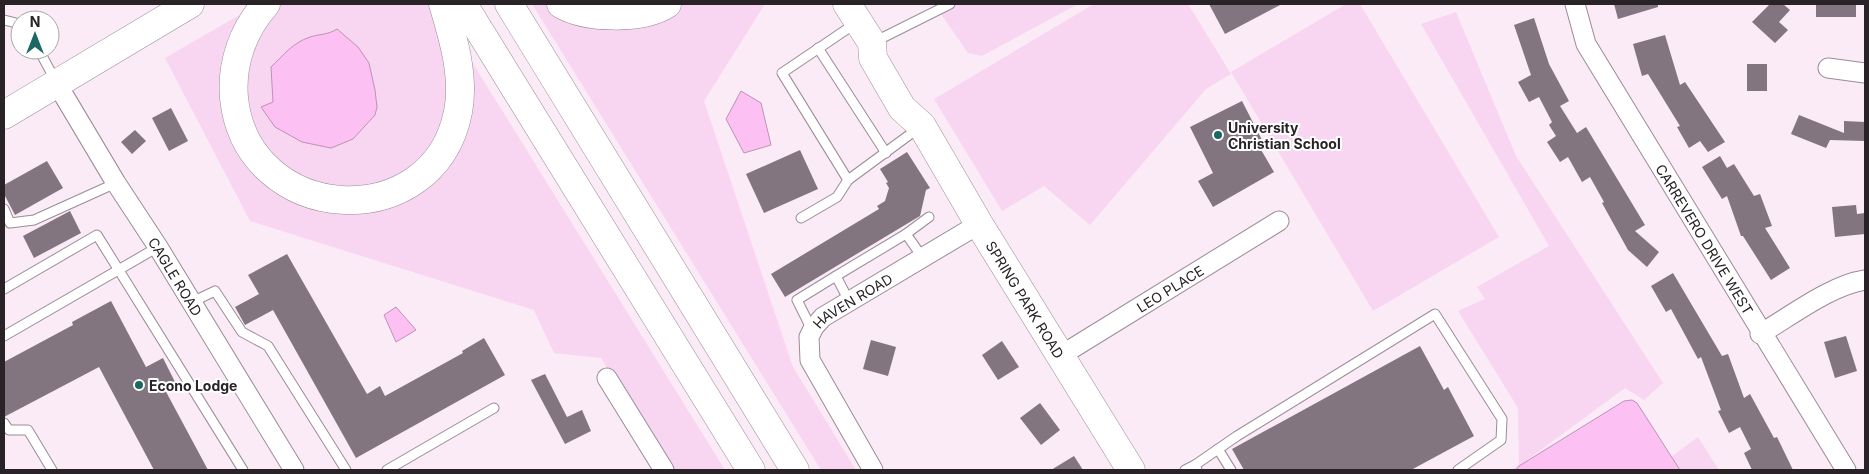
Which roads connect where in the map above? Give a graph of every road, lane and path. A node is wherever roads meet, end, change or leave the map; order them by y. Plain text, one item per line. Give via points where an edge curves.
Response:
1 (190, 4) edge
2 (266, 4) edge
3 (443, 4) edge
4 (463, 4) edge
5 (509, 4) edge
6 (561, 4) edge
7 (666, 4) edge
8 (1575, 4) edge
9 (946, 5) edge
10 (859, 23) edge
11 (818, 48) junction
12 (44, 60) edge
13 (1828, 68) dead end
14 (1865, 73) edge
15 (57, 84) junction
16 (4, 115) edge
17 (922, 126) junction
18 (886, 153) junction
19 (848, 180) junction
20 (116, 183) junction
21 (4, 209) edge
22 (929, 217) dead end
23 (801, 218) dead end
24 (1279, 222) dead end
25 (979, 224) junction
26 (906, 234) junction
27 (158, 247) junction
28 (923, 258) junction
29 (119, 269) junction
30 (836, 276) junction
31 (1865, 280) edge
32 (4, 289) edge
33 (192, 302) junction
34 (849, 302) junction
35 (812, 330) junction
36 (1760, 334) junction
37 (4, 336) edge
38 (1060, 356) junction
39 (607, 378) dead end
40 (494, 408) dead end
41 (4, 424) edge
42 (1218, 449) junction
43 (1196, 468) edge
44 (52, 470) edge
45 (243, 470) edge
46 (294, 470) edge
47 (346, 470) edge
48 (387, 470) edge
49 (664, 470) edge
50 (751, 470) edge
51 (795, 470) edge
52 (873, 470) edge
53 (1131, 470) edge
54 (1185, 470) edge
55 (1231, 470) edge
56 (1458, 470) edge
57 (1846, 470) edge

1 - 15 main road
2 - 3 main road via 244,36 234,71 235,110 241,128 248,145 261,161 288,185 305,193 345,201 379,197 406,187 444,151 458,111 459,75
4 - 50 main road
5 - 51 main road
6 - 7 main road via 581,12 615,16
8 - 36 street, CARREVERO DRIVE WEST via 1586,44
9 - 10 lane
10 - 11 lane
10 - 17 main road, SPRING PARK ROAD via 873,58 902,108
11 - 18 lane
11 - 19 lane via 782,73
12 - 15 lane
13 - 14 street
15 - 16 main road
15 - 20 street, CAGLE ROAD
17 - 18 lane
17 - 25 main road, SPRING PARK ROAD
18 - 19 lane
19 - 23 lane via 837,197
20 - 21 lane via 34,220 10,223
20 - 27 street, CAGLE ROAD
22 - 26 lane
24 - 38 street, LEO PLACE
25 - 28 street, HAVEN ROAD
25 - 38 main road, SPRING PARK ROAD
26 - 28 lane
26 - 30 lane
27 - 29 lane
27 - 33 street, CAGLE ROAD
28 - 34 street, HAVEN ROAD
29 - 32 lane via 96,234
29 - 37 lane
29 - 45 lane
30 - 34 lane
30 - 35 lane via 797,300
31 - 36 street via 1838,288
33 - 46 street, CAGLE ROAD
33 - 47 lane via 215,291 242,332 268,346
34 - 35 street, HAVEN ROAD via 823,317
35 - 52 street, HAVEN ROAD via 808,350 810,360
36 - 57 street, CARREVERO DRIVE WEST
38 - 53 main road, SPRING PARK ROAD
39 - 49 street
40 - 48 lane
41 - 44 lane via 9,430 28,430
42 - 43 lane
42 - 55 lane
42 - 56 lane via 1435,314 1502,419 1501,440
43 - 54 lane

